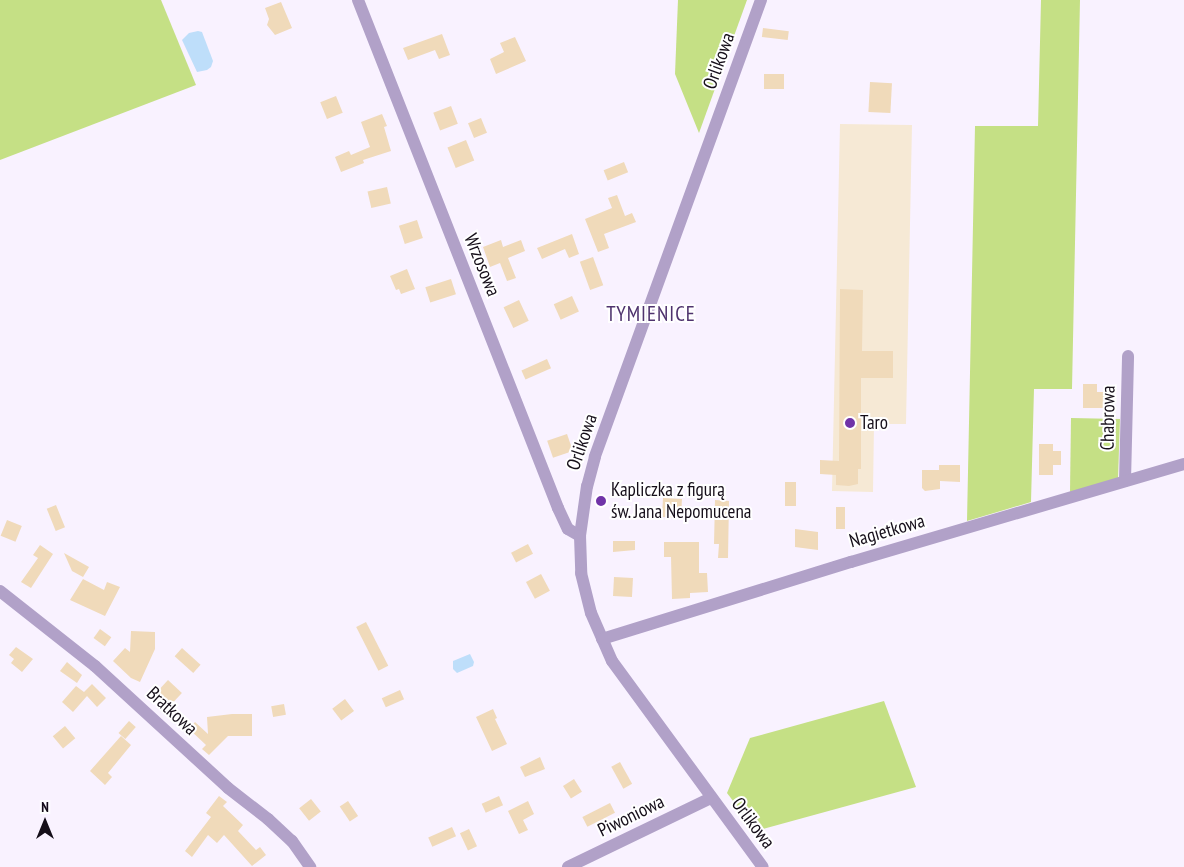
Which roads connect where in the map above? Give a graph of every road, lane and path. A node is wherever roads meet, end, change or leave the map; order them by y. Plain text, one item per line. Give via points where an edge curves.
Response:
1 (358, 0) edge
2 (761, 0) edge
3 (1128, 356) dead end
4 (1184, 464) edge
5 (1125, 481) junction
6 (580, 536) junction
7 (0, 591) edge
8 (602, 639) junction
9 (711, 798) junction
10 (310, 867) edge
11 (568, 867) edge
12 (762, 867) edge

1 - 6 street, Wrzosowa via 558,508 568,529
2 - 6 street, Orlikowa via 595,458 587,486
3 - 5 street, Chabrowa
4 - 5 street, Nagietkowa
5 - 8 street, Nagietkowa
6 - 8 street, Orlikowa via 581,573 591,613
7 - 10 street, Bratkowa via 95,666 228,788 268,818 292,840
8 - 9 street, Orlikowa via 634,694
9 - 11 street, Piwoniowa
9 - 12 street, Orlikowa

